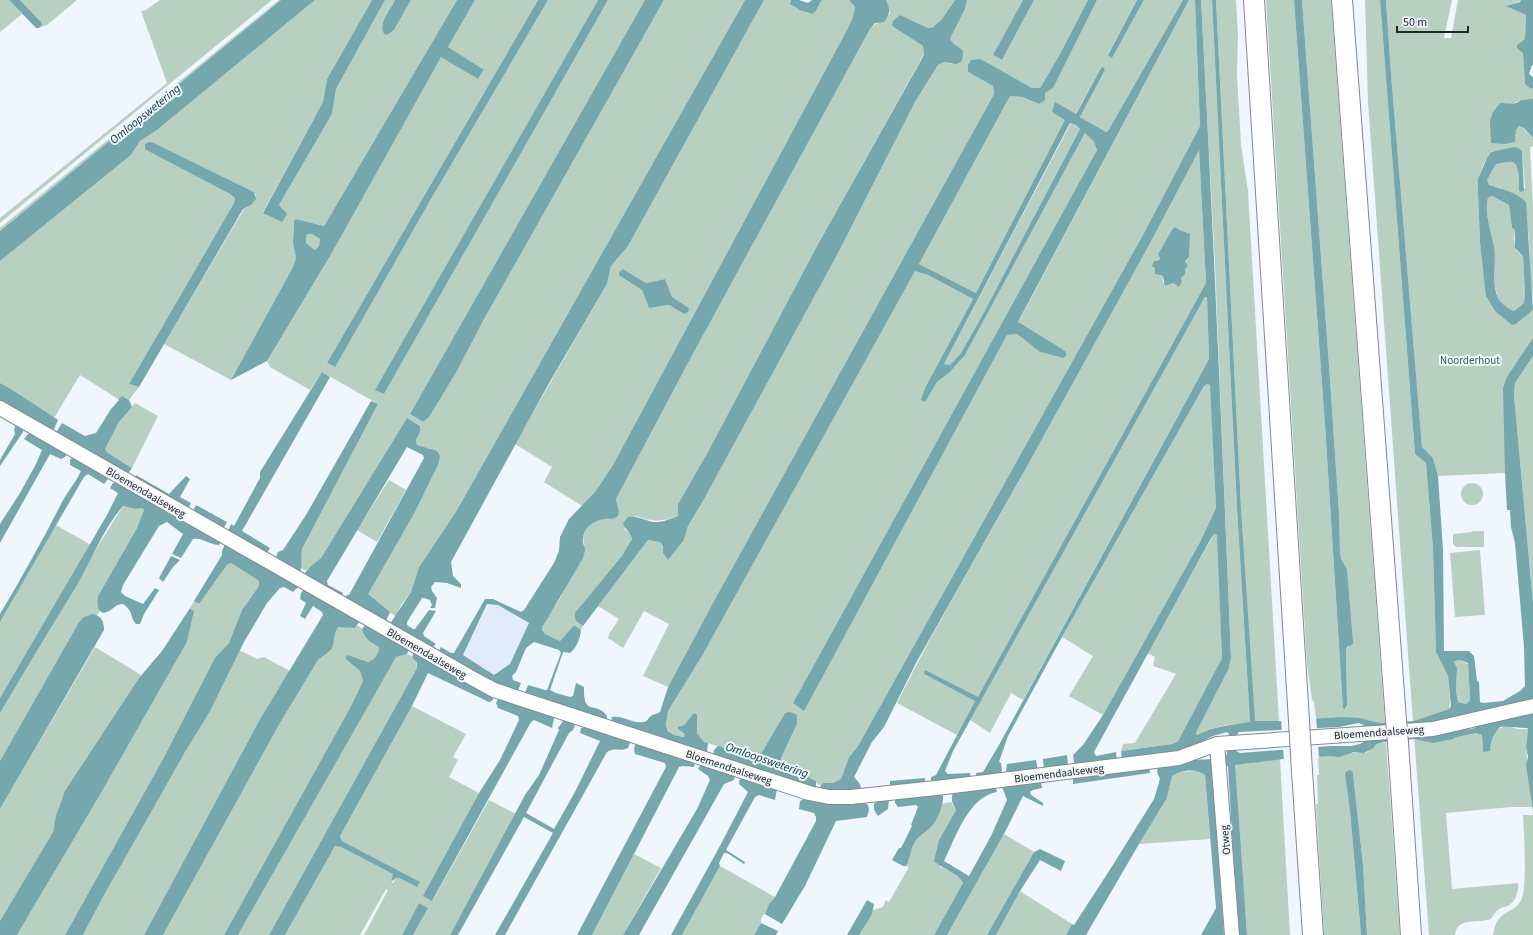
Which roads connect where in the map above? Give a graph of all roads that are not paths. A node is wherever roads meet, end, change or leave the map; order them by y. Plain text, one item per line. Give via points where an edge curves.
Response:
1 (1254, 0) edge
2 (1342, 0) edge
3 (0, 408) edge
4 (1533, 706) edge
5 (1227, 743) junction
6 (1232, 935) edge
7 (1312, 935) edge
8 (1411, 935) edge

1 - 7 highway, bridge
2 - 8 highway, bridge
3 - 5 street, Bloemendaalseweg via 494,690 809,793 851,797 945,787 1178,758
4 - 5 street, Bloemendaalseweg via 1433,728
5 - 6 street, Otweg

